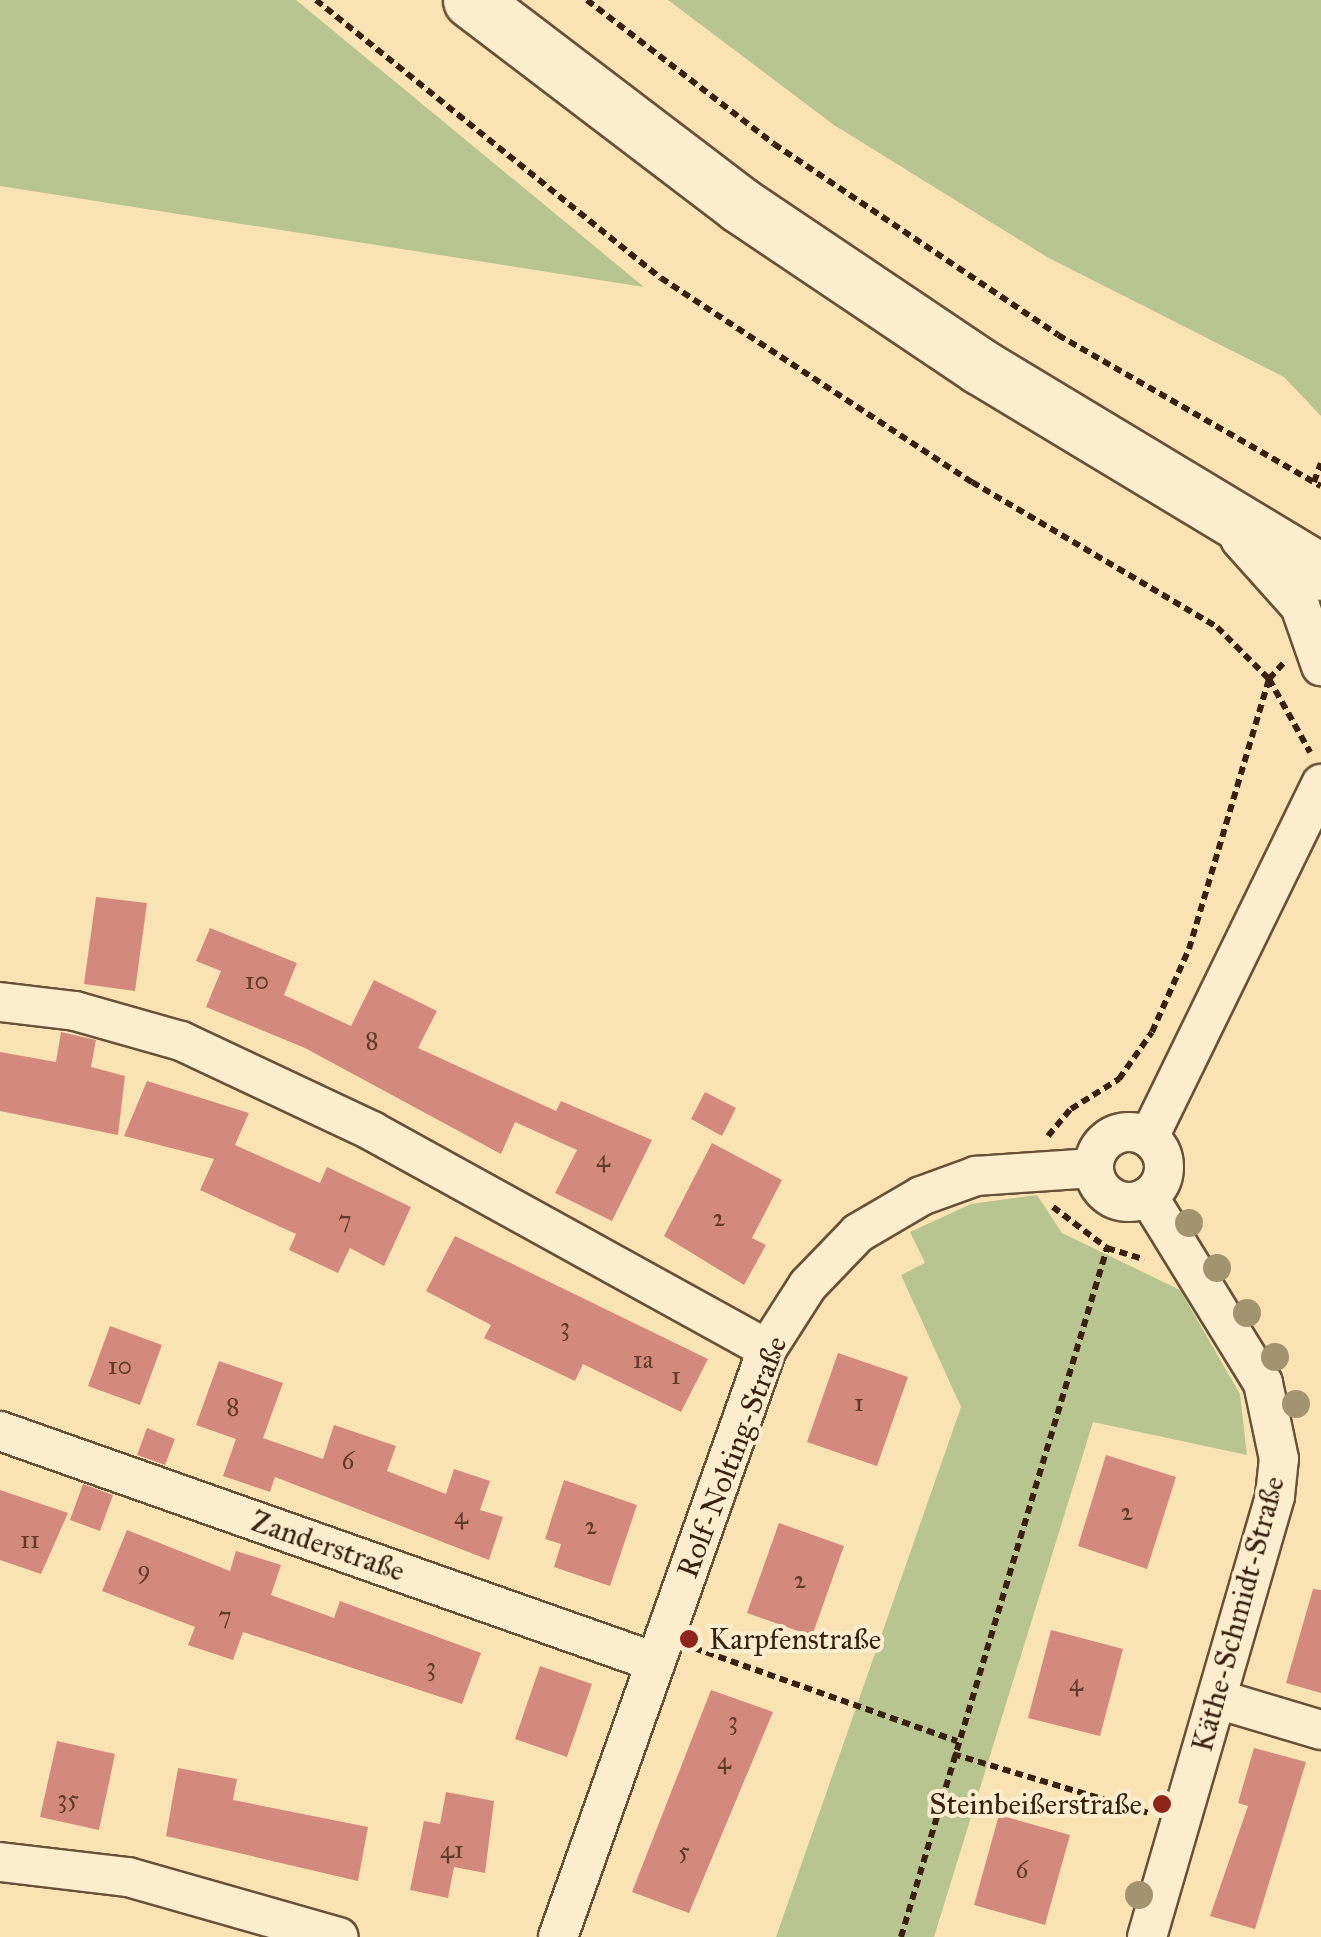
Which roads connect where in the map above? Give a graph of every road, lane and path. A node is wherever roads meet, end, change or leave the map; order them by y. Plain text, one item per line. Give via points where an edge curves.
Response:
1 (316, 0) edge
2 (471, 0) edge
3 (587, 0) edge
4 (1321, 463) edge
5 (1318, 484) edge
6 (1215, 512) junction
7 (1321, 572) edge
8 (1321, 666) edge
9 (1269, 680) junction
10 (1318, 771) edge
11 (1218, 854) dead end
12 (0, 1002) edge
13 (1149, 1138) junction
14 (1093, 1168) junction
15 (1149, 1198) junction
16 (1107, 1248) dead end
17 (767, 1349) junction
18 (0, 1431) edge
19 (660, 1650) junction
20 (1218, 1699) junction
21 (1321, 1730) edge
22 (957, 1741) junction
23 (953, 1754) junction
24 (1181, 1824) junction
25 (0, 1862) edge
26 (338, 1937) edge
27 (558, 1937) edge
28 (901, 1937) edge
29 (1147, 1937) edge

1 - 9 path via 661,278 972,482 1217,627
2 - 6 main road via 740,205
3 - 5 path via 774,144 965,273
4 - 5 path
6 - 7 main road
6 - 8 street via 1300,606
9 - 10 path
9 - 11 path
10 - 13 street
12 - 17 street via 76,1011 182,1041 372,1131
13 - 14 street via 1112,1136
13 - 15 street via 1165,1161
14 - 15 street via 1100,1189 1118,1202
14 - 17 street, Rolf-Nolting-Straße via 976,1176 921,1196 858,1233 808,1286
15 - 20 street, Käthe-Schmidt-Straße via 1264,1383 1275,1421 1275,1496
16 - 22 path
17 - 19 street, Rolf-Nolting-Straße
18 - 19 street, Zanderstraße
19 - 22 path
19 - 27 street, Rolf-Nolting-Straße
20 - 21 street
20 - 24 street, Käthe-Schmidt-Straße
22 - 23 path
23 - 24 path
23 - 28 path
24 - 29 street, Käthe-Schmidt-Straße
25 - 26 street via 128,1877

